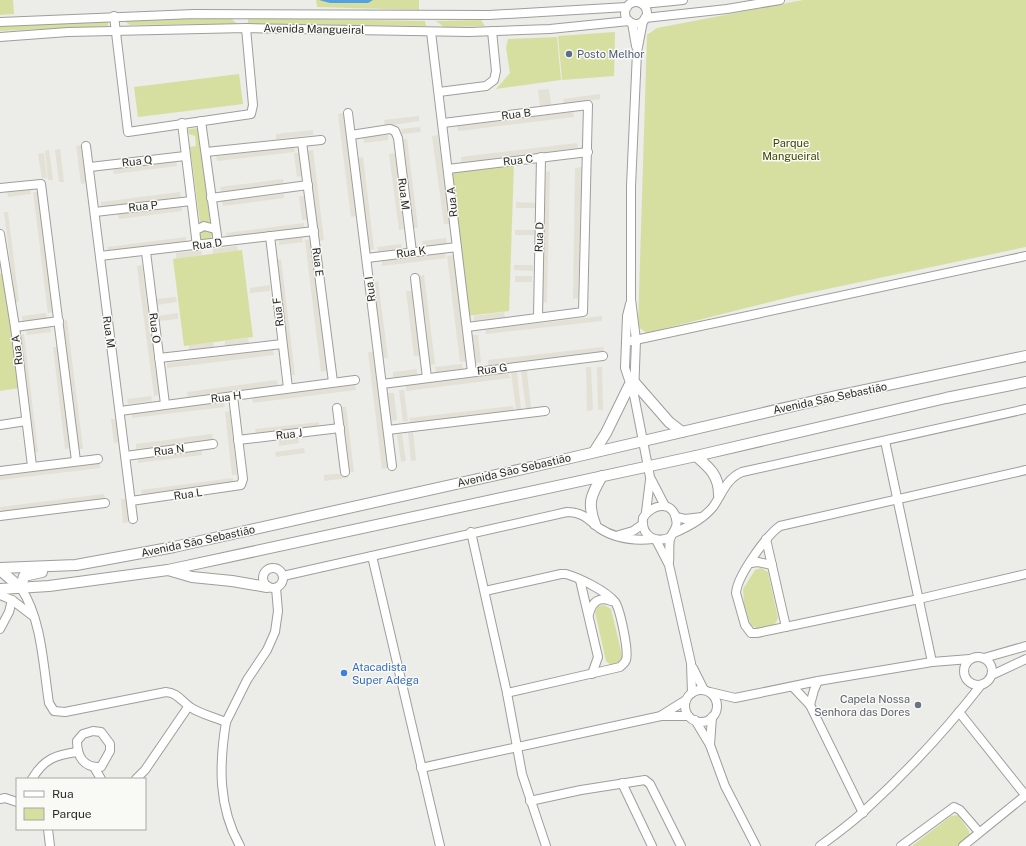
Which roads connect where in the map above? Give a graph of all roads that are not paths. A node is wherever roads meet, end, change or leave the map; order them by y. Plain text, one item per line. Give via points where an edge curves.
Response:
1 (683, 0) edge
2 (780, 0) edge
3 (643, 4) junction
4 (627, 8) junction
5 (548, 13) junction
6 (303, 14) junction
7 (114, 16) junction
8 (383, 16) junction
9 (70, 18) junction
10 (644, 19) junction
11 (0, 22) edge
12 (630, 22) junction
13 (246, 28) junction
14 (300, 29) junction
15 (549, 29) junction
16 (380, 30) junction
17 (492, 31) junction
18 (68, 32) junction
19 (115, 32) junction
20 (431, 32) junction
21 (0, 37) edge
22 (637, 52) junction
23 (439, 92) junction
24 (348, 113) dead end
25 (201, 121) junction
26 (182, 123) junction
27 (443, 123) junction
28 (351, 135) junction
29 (321, 140) dead end
30 (302, 142) junction
31 (86, 146) dead end
32 (206, 152) junction
33 (588, 152) junction
34 (185, 156) junction
35 (542, 157) junction
36 (90, 167) junction
37 (448, 169) junction
38 (308, 185) junction
39 (0, 188) edge
40 (211, 198) junction
41 (191, 201) junction
42 (95, 212) junction
43 (215, 229) junction
44 (196, 230) junction
45 (314, 231) junction
46 (0, 234) edge
47 (270, 236) junction
48 (218, 243) junction
49 (197, 246) junction
50 (456, 247) junction
51 (146, 252) junction
52 (412, 252) junction
53 (100, 256) junction
54 (1026, 256) edge
55 (366, 258) junction
56 (3, 270) edge
57 (415, 278) dead end
58 (631, 299) junction
59 (538, 317) junction
60 (59, 321) junction
61 (14, 327) junction
62 (467, 327) junction
63 (636, 340) junction
64 (626, 342) junction
65 (282, 344) junction
66 (603, 356) dead end
67 (1026, 356) edge
68 (159, 358) junction
69 (472, 372) junction
70 (427, 378) junction
71 (354, 380) dead end
72 (333, 382) junction
73 (1026, 382) edge
74 (382, 384) junction
75 (288, 388) junction
76 (633, 388) junction
77 (233, 396) junction
78 (165, 404) junction
79 (337, 408) dead end
80 (1026, 409) edge
81 (120, 411) junction
82 (545, 411) dead end
83 (26, 421) junction
84 (0, 424) edge
85 (340, 428) junction
86 (388, 430) junction
87 (682, 432) junction
88 (238, 440) junction
89 (641, 441) junction
90 (885, 441) junction
91 (213, 444) dead end
92 (594, 452) junction
93 (126, 456) junction
94 (696, 456) junction
95 (98, 459) dead end
96 (76, 461) junction
97 (32, 466) junction
98 (392, 466) dead end
99 (647, 466) junction
100 (1026, 470) edge
101 (0, 471) edge
102 (345, 472) dead end
103 (602, 476) junction
104 (650, 479) junction
105 (719, 495) junction
106 (898, 499) junction
107 (131, 501) junction
108 (105, 504) dead end
109 (665, 506) junction
110 (646, 512) junction
111 (0, 516) edge
112 (676, 516) junction
113 (702, 517) junction
114 (133, 519) dead end
115 (595, 524) junction
116 (642, 524) junction
117 (471, 532) junction
118 (612, 535) junction
119 (672, 535) junction
120 (654, 539) junction
121 (766, 539) junction
122 (372, 556) junction
123 (751, 562) junction
124 (76, 565) junction
125 (669, 565) junction
126 (772, 566) junction
127 (0, 569) edge
128 (168, 570) junction
129 (1026, 574) edge
130 (283, 576) junction
131 (580, 580) junction
132 (271, 587) junction
133 (21, 588) junction
134 (0, 589) edge
135 (485, 591) junction
136 (0, 594) edge
137 (919, 599) junction
138 (12, 600) junction
139 (616, 603) junction
140 (33, 616) junction
141 (588, 616) junction
142 (786, 627) junction
143 (0, 629) edge
144 (1026, 646) edge
145 (598, 657) junction
146 (984, 658) junction
147 (970, 659) junction
148 (1026, 659) edge
149 (932, 662) junction
150 (691, 663) junction
151 (610, 670) junction
152 (592, 674) junction
153 (992, 675) junction
154 (818, 681) junction
155 (981, 685) junction
156 (793, 687) junction
157 (707, 691) junction
158 (507, 693) junction
159 (692, 693) junction
160 (686, 700) junction
161 (810, 705) junction
162 (188, 707) junction
163 (959, 712) junction
164 (661, 716) junction
165 (712, 717) junction
166 (691, 718) junction
167 (226, 722) junction
168 (710, 745) junction
169 (517, 747) junction
170 (77, 752) junction
171 (94, 767) junction
172 (421, 768) junction
173 (33, 778) edge
174 (100, 778) edge
175 (137, 778) edge
176 (622, 783) junction
177 (1026, 796) edge
178 (0, 799) edge
179 (530, 801) junction
180 (16, 802) edge
181 (863, 813) junction
182 (48, 830) edge
183 (979, 832) junction
184 (757, 845) edge
185 (50, 846) edge
186 (240, 846) edge
187 (440, 846) edge
188 (546, 846) edge
189 (652, 846) edge
190 (681, 846) edge
191 (820, 846) edge
192 (901, 846) edge
193 (963, 846) edge

1 - 3 street
2 - 10 street
3 - 4 street via 632,3
3 - 10 street via 646,11
4 - 5 street, Avenida Mangueiral
4 - 12 street via 625,15
5 - 8 street, Avenida Mangueiral
5 - 15 street via 552,20
6 - 7 street, Avenida Mangueiral
6 - 8 street, Avenida Mangueiral
6 - 14 street via 304,22
7 - 9 street, Avenida Mangueiral
7 - 19 street
8 - 16 street via 378,22
9 - 11 street, Avenida Mangueiral
9 - 18 street via 65,23
10 - 12 street
10 - 22 street
12 - 15 street, Avenida Mangueiral
12 - 22 street
13 - 14 street, Avenida Mangueiral
13 - 19 street, Avenida Mangueiral
13 - 25 street via 253,105 251,114
14 - 16 street, Avenida Mangueiral
15 - 17 street, Avenida Mangueiral
16 - 20 street, Avenida Mangueiral
17 - 20 street, Avenida Mangueiral
17 - 23 street via 496,71 494,80 486,86
18 - 19 street, Avenida Mangueiral
18 - 21 street, Avenida Mangueiral
19 - 26 street via 128,132
20 - 23 street, Rua A
22 - 58 street via 631,186
23 - 27 street, Rua A
24 - 28 street, Rua I
25 - 26 street
25 - 32 street
26 - 34 street
27 - 33 street, Rua B via 588,105
27 - 37 street, Rua A
28 - 52 street, Rua M via 390,129 395,131
28 - 55 street, Rua I
29 - 30 street
30 - 32 street
30 - 38 street, Rua E
31 - 36 street, Rua M
32 - 40 street
33 - 35 street, Rua C
33 - 59 street via 583,312
34 - 36 street, Rua Q
34 - 41 street
35 - 37 street, Rua C
35 - 59 street, Rua D
36 - 42 street, Rua M
37 - 50 street, Rua A
38 - 40 street
38 - 45 street, Rua E
39 - 60 street via 42,184
40 - 43 street
41 - 42 street, Rua P
41 - 44 street
42 - 53 street, Rua M
43 - 44 street via 204,226
43 - 48 street
44 - 49 street
45 - 47 street, Rua D
45 - 72 street, Rua E
46 - 56 street, Rua A
47 - 48 street, Rua D
47 - 65 street, Rua F
48 - 49 street, Rua D
49 - 51 street, Rua D
50 - 52 street, Rua K
50 - 62 street, Rua A
51 - 53 street, Rua D
51 - 68 street, Rua O
52 - 55 street, Rua K
53 - 81 street, Rua M
54 - 63 street
55 - 74 street, Rua I
56 - 61 street, Rua A
57 - 70 street
58 - 63 street
58 - 64 street via 627,316
59 - 62 street
60 - 61 street
60 - 96 street
61 - 83 street, Rua A
62 - 69 street, Rua A
63 - 64 street
63 - 76 street
64 - 76 street via 625,368
65 - 68 street
65 - 75 street, Rua F
66 - 69 street, Rua G
67 - 87 main road, Avenida São Sebastião
68 - 78 street, Rua O
69 - 70 street, Rua G
70 - 74 street, Rua G
71 - 72 street, Rua H
72 - 75 street, Rua H
73 - 94 main road, Avenida São Sebastião
74 - 86 street, Rua I
75 - 77 street, Rua H
76 - 87 main road
76 - 89 street
76 - 92 main road
77 - 78 street, Rua H
77 - 88 street
78 - 81 street, Rua H
79 - 85 street
80 - 90 street
81 - 93 street, Rua M
82 - 86 street
83 - 84 street
83 - 97 street, Rua A
85 - 88 street, Rua J
85 - 102 street
86 - 98 street, Rua I
87 - 89 main road, Avenida São Sebastião
88 - 107 street, Rua L via 243,483 239,486
89 - 92 main road, Avenida São Sebastião
89 - 99 street
90 - 105 street via 742,472 730,480
90 - 106 street
91 - 93 street, Rua N
92 - 124 main road, Avenida São Sebastião via 182,545
93 - 107 street, Rua M
94 - 99 main road, Avenida São Sebastião
94 - 105 main road via 714,472 719,485
95 - 96 street
96 - 97 street
97 - 101 street
99 - 103 main road, Avenida São Sebastião
99 - 104 street
100 - 106 street
103 - 115 main road via 591,498 591,513
103 - 128 main road, Avenida São Sebastião
104 - 109 street
104 - 110 street
105 - 113 street via 712,508
106 - 121 street via 785,524
106 - 137 street
107 - 114 street, Rua M
108 - 111 street
109 - 110 street via 658,506
109 - 112 street
110 - 116 street
112 - 113 street via 686,519
112 - 119 street via 677,525
113 - 119 street
115 - 117 street via 581,514 567,512
115 - 118 street
116 - 118 street via 627,534
116 - 120 street via 648,535
117 - 122 street
117 - 135 street
118 - 120 street via 622,538
119 - 120 street via 663,540
119 - 125 street
120 - 125 street
121 - 123 street
121 - 126 street
122 - 130 street
122 - 172 street
123 - 126 street
123 - 142 street via 736,587 748,630 757,633
124 - 127 main road, Avenida São Sebastião
124 - 133 main road via 24,576
125 - 150 street
126 - 142 street
127 - 133 main road
128 - 132 main road via 192,577 232,580
128 - 133 main road, Avenida São Sebastião
129 - 137 street
130 - 132 street via 281,584
130 - 132 street via 278,569 270,568 264,572 262,580
131 - 135 street via 561,574
131 - 139 street
131 - 141 street
132 - 167 street via 278,611 275,632
133 - 134 main road, Avenida São Sebastião
133 - 140 street
135 - 158 street
136 - 138 street
137 - 142 street
137 - 149 street
138 - 140 street
138 - 143 street
139 - 141 street via 603,598 598,599 593,603
139 - 151 street via 627,655 624,664
140 - 162 street via 38,630 49,703 54,711 65,712 166,692 173,693
141 - 145 street
144 - 146 street
145 - 151 street
145 - 152 street
146 - 147 street
146 - 153 street via 991,665
147 - 149 street
147 - 155 street via 964,668 966,679 975,685
148 - 153 street
149 - 154 street
150 - 157 street
150 - 159 street
151 - 152 street
152 - 158 street
153 - 155 street
154 - 156 street
154 - 161 street
155 - 163 street
156 - 157 street via 734,698
156 - 161 street
157 - 159 street
157 - 165 street via 714,696 717,706 717,712
158 - 169 street
159 - 160 street
160 - 164 street
160 - 166 street via 686,709
161 - 181 street
162 - 167 street
162 - 175 street
163 - 177 street
163 - 181 street
164 - 166 street
164 - 169 street
165 - 166 street via 704,721
165 - 168 street
166 - 168 street
167 - 186 street via 220,770 222,796 228,819
168 - 184 street via 716,765
169 - 172 street
169 - 179 street
170 - 171 street via 85,764
170 - 171 street via 77,741 83,734 93,731 100,732 106,737 110,751 101,767
170 - 173 street via 59,754 51,758
171 - 174 street
172 - 187 street
176 - 179 street
176 - 189 street
176 - 190 street via 641,779 648,781
177 - 183 street
178 - 180 street
179 - 188 street
181 - 191 street
182 - 185 street
183 - 192 street via 960,810 954,807
183 - 193 street

